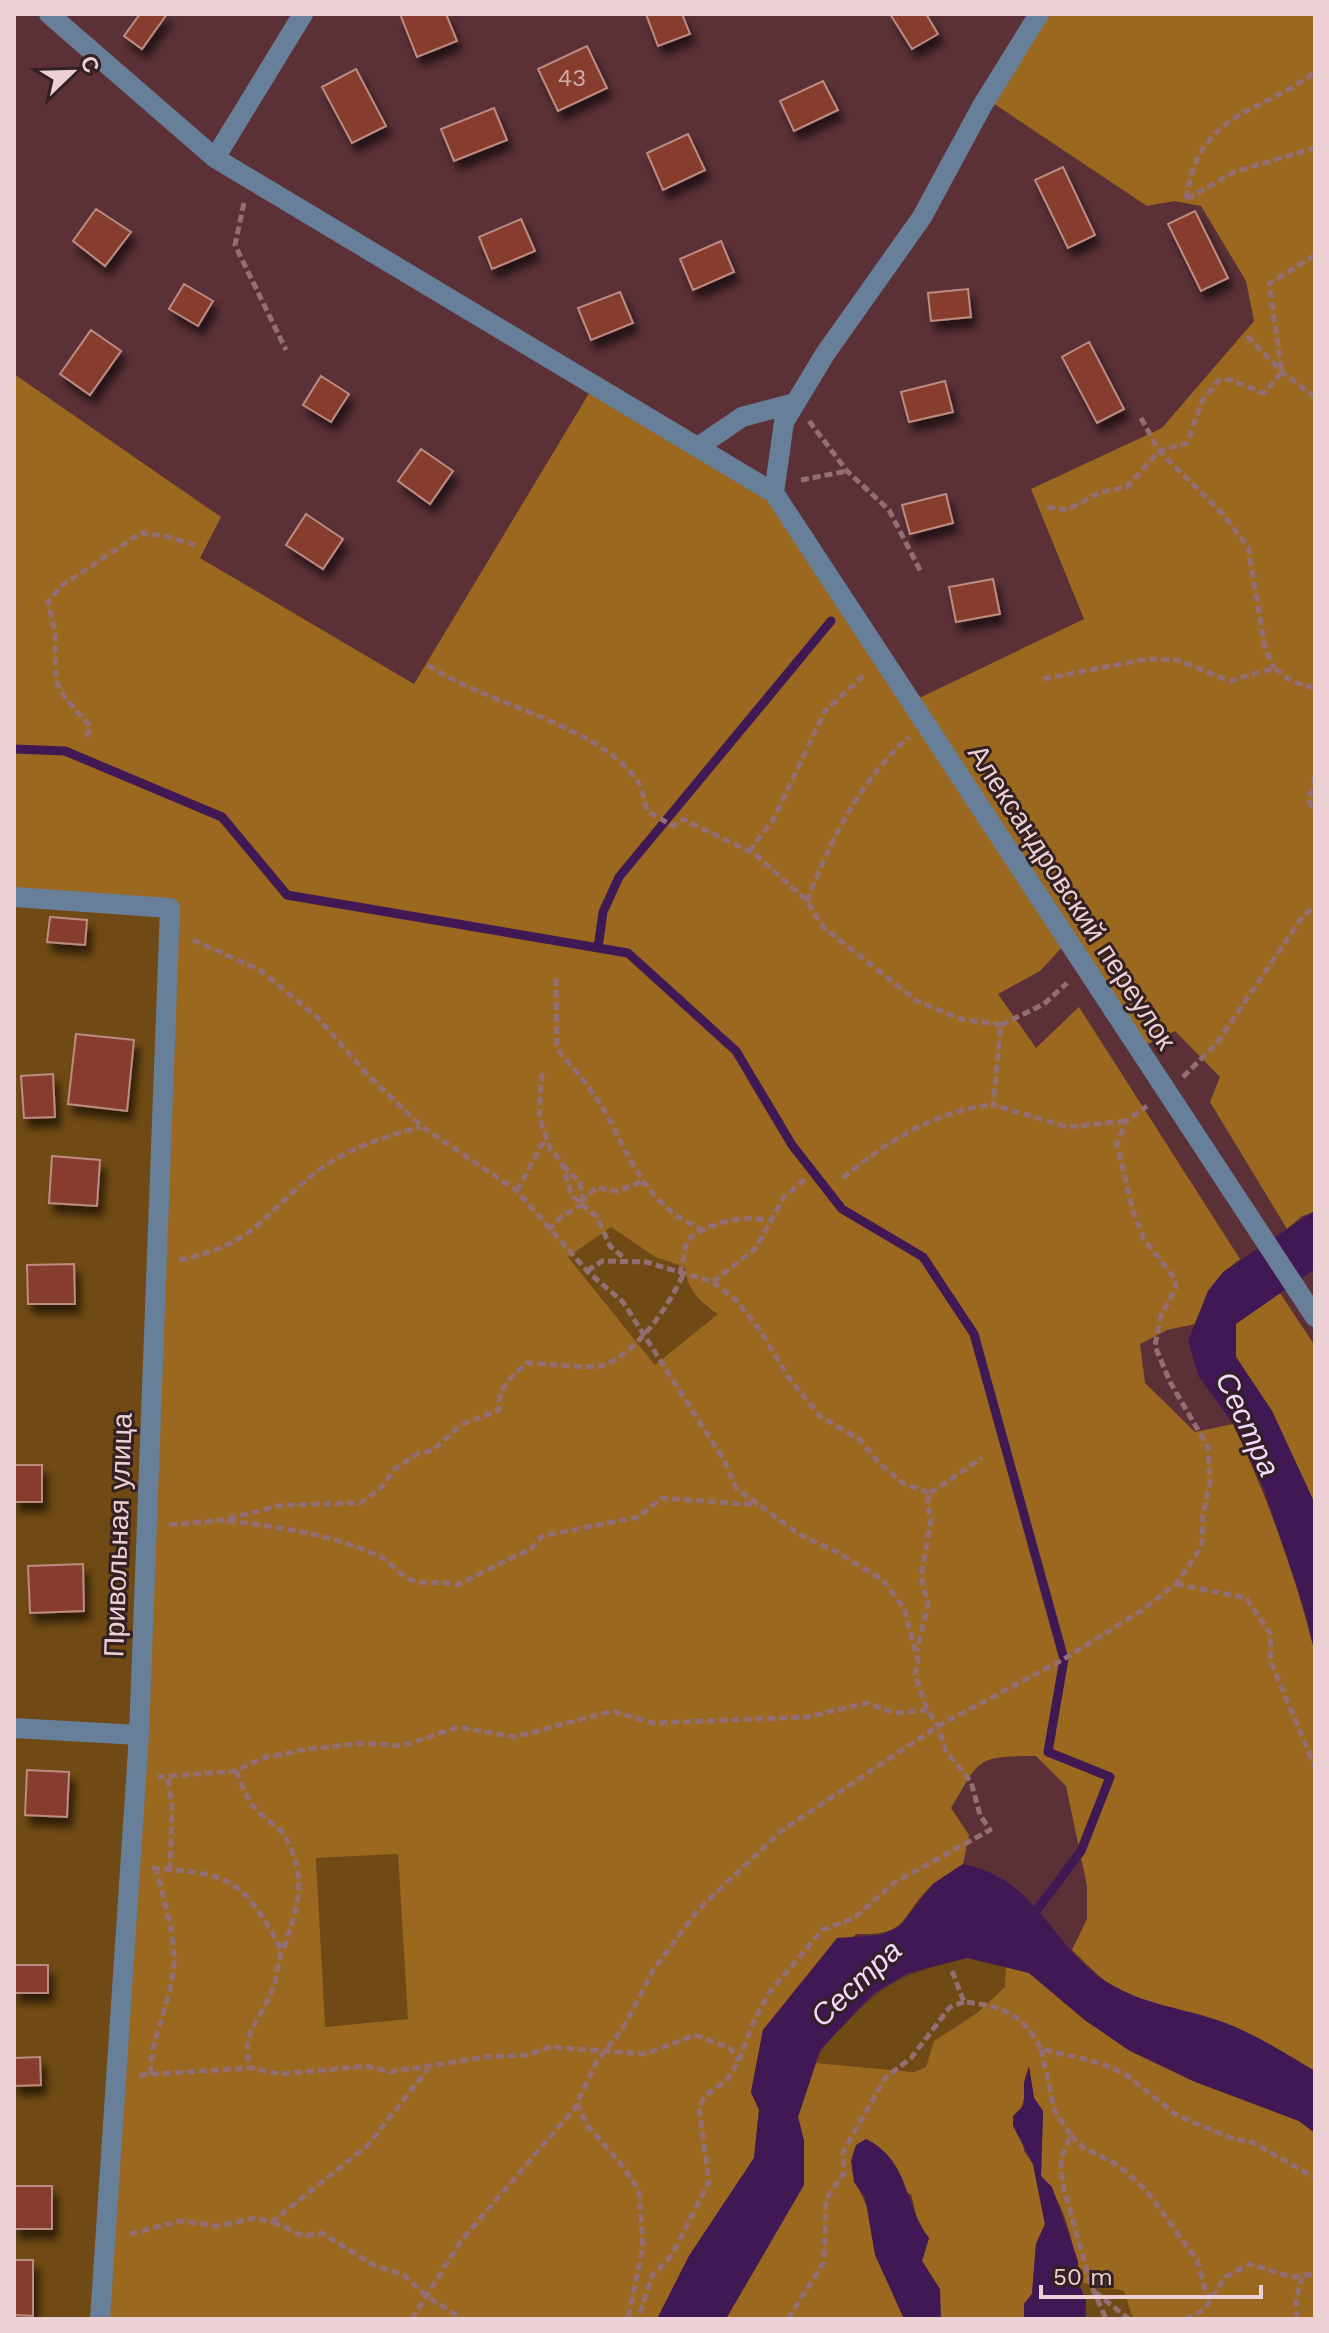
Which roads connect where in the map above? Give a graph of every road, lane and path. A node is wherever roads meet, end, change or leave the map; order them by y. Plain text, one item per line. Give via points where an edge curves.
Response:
1 (49, 14) edge
2 (303, 14) edge
3 (1039, 14) edge
4 (1315, 72) edge
5 (1315, 148) edge
6 (215, 158) junction
7 (249, 178) junction
8 (1315, 255) edge
9 (1247, 336) dead end
10 (286, 350) dead end
11 (1282, 372) junction
12 (1315, 397) edge
13 (795, 403) junction
14 (1141, 418) dead end
15 (698, 447) junction
16 (1159, 451) junction
17 (847, 471) junction
18 (778, 495) junction
19 (1047, 507) dead end
20 (195, 545) dead end
21 (922, 574) dead end
22 (884, 660) junction
23 (428, 665) dead end
24 (1274, 668) junction
25 (1043, 679) dead end
26 (1315, 688) edge
27 (926, 722) junction
28 (87, 737) dead end
29 (1315, 777) edge
30 (1315, 813) edge
31 (749, 851) junction
32 (14, 897) edge
33 (807, 901) junction
34 (1315, 906) edge
35 (194, 940) dead end
36 (1083, 966) junction
37 (556, 978) dead end
38 (1001, 1025) junction
39 (542, 1073) dead end
40 (1167, 1094) junction
41 (993, 1105) junction
42 (1126, 1121) junction
43 (421, 1126) junction
44 (545, 1137) junction
45 (563, 1165) junction
46 (808, 1177) dead end
47 (843, 1178) dead end
48 (641, 1182) junction
49 (517, 1191) junction
50 (582, 1202) junction
51 (769, 1221) junction
52 (701, 1229) junction
53 (548, 1230) junction
54 (626, 1260) junction
55 (156, 1265) junction
56 (587, 1271) junction
57 (682, 1275) junction
58 (713, 1282) junction
59 (1315, 1317) edge
60 (644, 1334) junction
61 (982, 1458) dead end
62 (930, 1493) junction
63 (761, 1505) junction
64 (223, 1520) junction
65 (146, 1524) junction
66 (1176, 1584) junction
67 (916, 1652) junction
68 (927, 1710) junction
69 (938, 1726) junction
70 (14, 1728) edge
71 (139, 1735) junction
72 (1315, 1767) edge
73 (236, 1771) junction
74 (137, 1773) junction
75 (168, 1779) junction
76 (131, 1866) junction
77 (156, 1868) junction
78 (170, 1869) junction
79 (282, 1951) junction
80 (952, 1971) dead end
81 (964, 2002) junction
82 (1041, 2049) junction
83 (604, 2050) junction
84 (739, 2061) junction
85 (251, 2068) junction
86 (429, 2068) junction
87 (117, 2075) junction
88 (151, 2075) junction
89 (577, 2103) junction
90 (1071, 2135) junction
91 (1315, 2178) edge
92 (272, 2222) junction
93 (105, 2246) junction
94 (1315, 2274) edge
95 (1302, 2278) junction
96 (1093, 2290) junction
97 (426, 2296) junction
98 (1212, 2299) junction
99 (1208, 2306) junction
100 (100, 2319) edge
101 (412, 2319) edge
102 (463, 2319) edge
103 (628, 2319) edge
104 (638, 2319) edge
105 (788, 2319) edge
106 (1106, 2319) edge
107 (1129, 2319) edge
108 (1185, 2319) edge
109 (1206, 2319) edge
110 (1297, 2319) edge

1 - 6 street
2 - 6 street
3 - 13 street via 922,217
4 - 5 path via 1228,120 1202,148 1190,172 1186,199 1234,172
6 - 7 street
7 - 10 path via 235,245
7 - 15 street
8 - 11 path via 1269,284
9 - 11 path
11 - 12 path
11 - 16 path via 1264,393 1219,380 1203,399 1187,443
13 - 15 street via 742,417
13 - 17 path
13 - 18 street via 784,422
14 - 16 path
15 - 18 street
16 - 19 path via 1127,487 1101,492 1067,510
16 - 24 path via 1222,513 1248,547 1265,648
17 - 18 path
17 - 21 path via 889,510
18 - 22 street, Александровский переулок
20 - 28 path via 141,533 61,586 48,602 56,681 86,717
22 - 27 street, Александровский переулок
22 - 31 path via 825,711 773,820
23 - 31 path via 621,763 639,783 647,811 673,826 683,819
24 - 25 path via 1230,681 1177,660 1147,659
24 - 26 path via 1293,682
27 - 33 path via 892,752 831,839
27 - 36 street, Александровский переулок
29 - 30 path via 1309,801
31 - 33 path
32 - 55 street, Привольная улица via 170,908
33 - 38 path via 823,927 917,1001 961,1019
34 - 40 path via 1217,1043
35 - 43 path via 260,970 318,1018
36 - 38 path via 1044,1004
36 - 40 street, Александровский переулок
37 - 48 path via 557,1045 608,1117
38 - 41 path
39 - 44 path via 539,1117
40 - 42 path
40 - 59 street, Александровский переулок
41 - 42 path via 1068,1127
41 - 47 path via 914,1128
42 - 66 path via 1117,1144 1133,1211 1144,1239 1175,1279 1155,1346 1208,1447 1210,1483 1202,1546
43 - 49 path
43 - 55 path via 362,1144 312,1176 254,1231 216,1252
44 - 45 path
44 - 49 path
45 - 50 path via 572,1196
45 - 50 path via 580,1182
46 - 51 path via 784,1197
48 - 50 path via 618,1191 596,1188
48 - 52 path
49 - 53 path
50 - 53 path
50 - 54 path via 597,1217 610,1246
51 - 52 path via 758,1218
51 - 58 path via 755,1249
52 - 57 path via 687,1240
53 - 56 path
54 - 56 path via 602,1261
54 - 57 path
55 - 65 street, Привольная улица
56 - 60 path via 623,1302
57 - 58 path
57 - 60 path
58 - 62 path via 737,1301 821,1417 859,1439 904,1484
60 - 63 path via 724,1460 736,1488
60 - 64 path via 599,1368 527,1363 506,1382 498,1397 499,1410 461,1425 433,1450 406,1461 360,1503 283,1505
61 - 62 path
62 - 67 path via 921,1577 928,1605
63 - 64 path via 662,1498 638,1517 542,1536 532,1548 457,1585 413,1581 381,1557 331,1539
63 - 67 path via 800,1535 883,1580 904,1608
64 - 65 path
65 - 71 street, Привольная улица
66 - 69 path via 1064,1659
66 - 72 path via 1246,1598 1271,1635 1270,1660
67 - 68 path via 915,1674
68 - 69 path
68 - 73 path via 895,1713 867,1703 807,1717 653,1723 612,1711 515,1737 458,1727 402,1746 365,1743 308,1749 262,1758
69 - 83 path via 781,1831 698,1910
69 - 84 path via 946,1751 971,1782 990,1830 894,1883 854,1918 822,1930 769,1993
70 - 71 street
71 - 74 street, Привольная улица
73 - 75 path
73 - 79 path via 249,1803 283,1832 300,1868 299,1905
74 - 75 path
74 - 76 street, Привольная улица
75 - 78 path
76 - 77 path
76 - 87 street, Привольная улица
77 - 78 path
77 - 88 path via 174,1955 151,2050
78 - 79 path via 208,1873 255,1901
79 - 85 path via 262,2014 249,2031 245,2049
80 - 81 path
81 - 82 path via 1012,2011
81 - 105 path via 950,2007 911,2058 885,2078 843,2152 844,2173 826,2199 824,2262
82 - 90 path via 1055,2112
82 - 91 path via 1125,2074 1178,2116 1254,2143
83 - 84 path via 645,2054 695,2035 730,2048
83 - 86 path via 550,2047 528,2055
83 - 89 path
84 - 104 path via 699,2107 709,2182 672,2255 652,2276
85 - 86 path via 281,2074 366,2066 390,2072
85 - 88 path
86 - 92 path via 367,2146
87 - 88 path
87 - 93 street, Привольная улица
89 - 97 path via 461,2241
89 - 103 path via 587,2125 639,2190 643,2247
90 - 96 path via 1061,2158 1062,2182
90 - 98 path via 1146,2190 1197,2260
92 - 93 path via 255,2218 217,2226 180,2221 137,2231
92 - 97 path via 303,2236 322,2233 375,2266 404,2275
93 - 100 street, Привольная улица
94 - 95 path
95 - 98 path via 1250,2264 1225,2277
95 - 110 path
96 - 106 path
96 - 107 path
97 - 101 path
97 - 102 path
98 - 99 path
99 - 108 path
99 - 109 path

